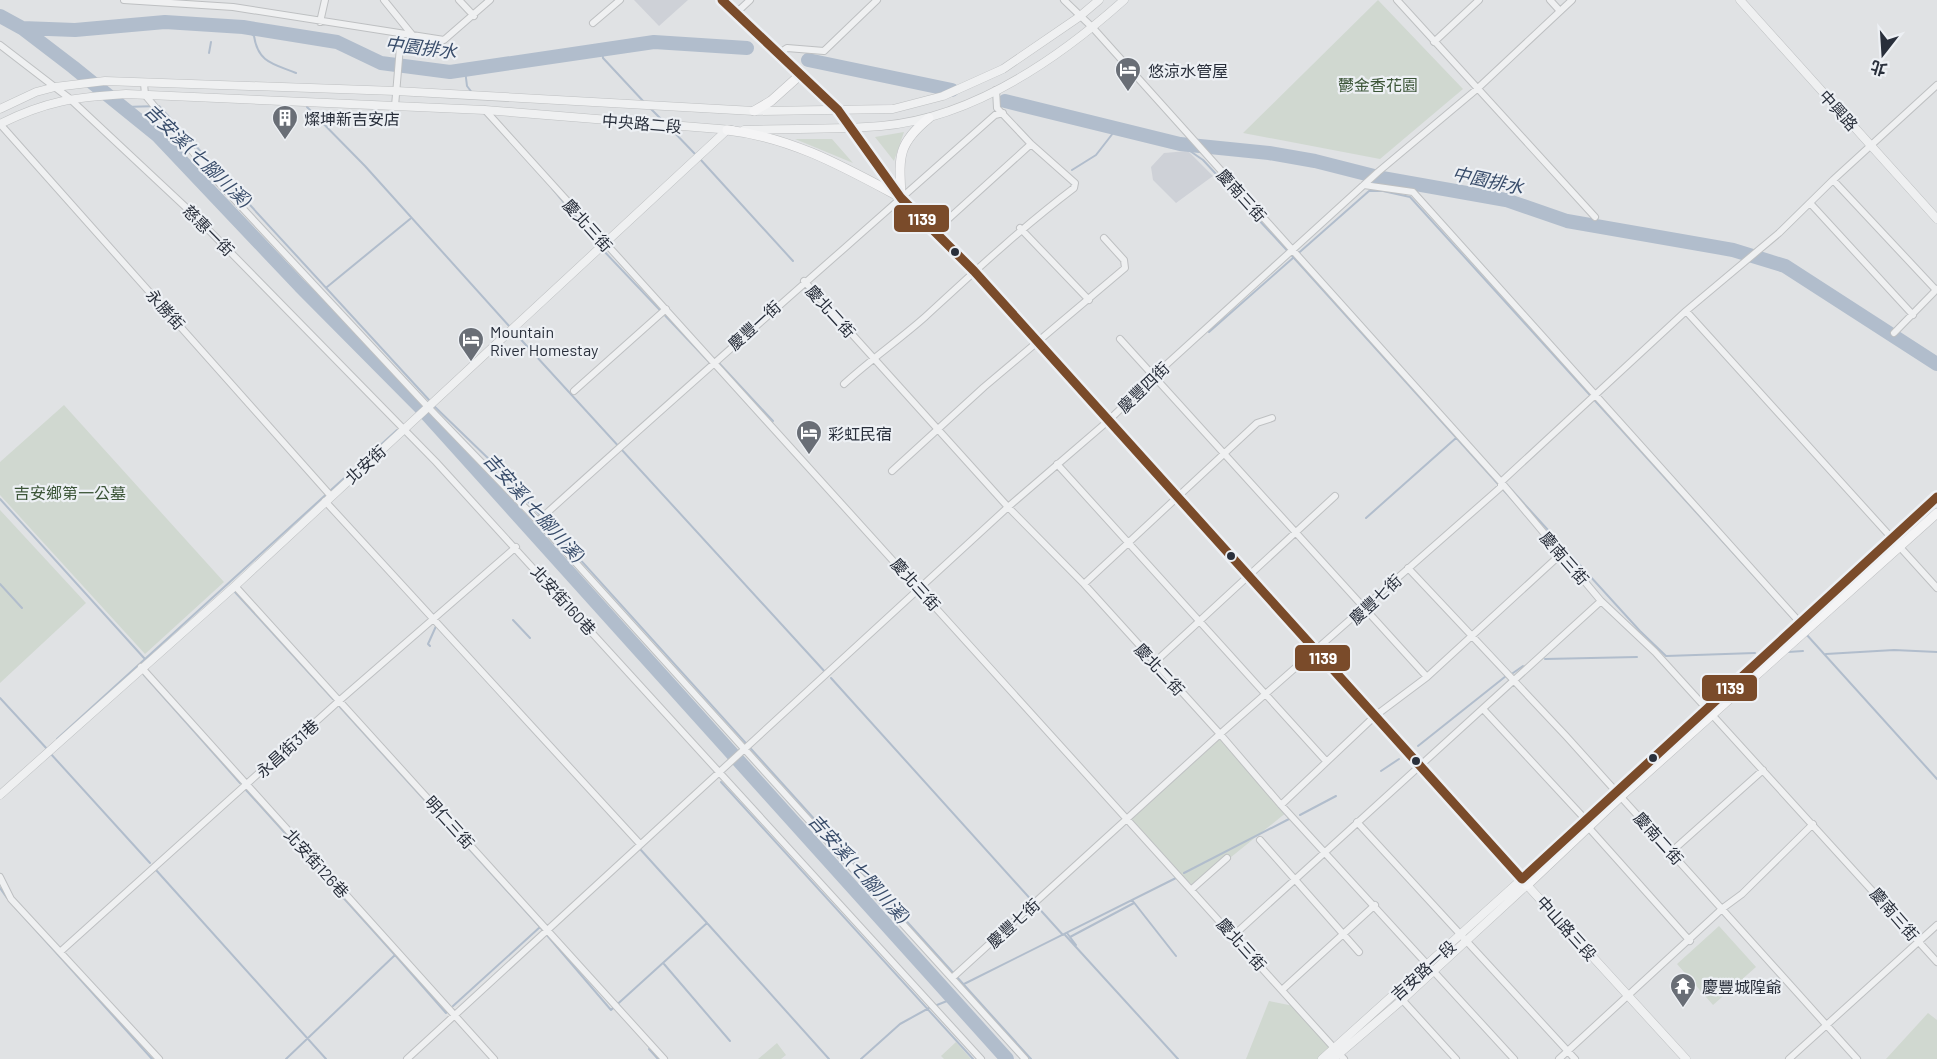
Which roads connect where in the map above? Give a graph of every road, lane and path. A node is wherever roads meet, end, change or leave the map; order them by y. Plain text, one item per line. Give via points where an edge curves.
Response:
1 (124, 0) edge
2 (325, 0) edge
3 (384, 0) edge
4 (459, 0) edge
5 (490, 0) edge
6 (620, 0) edge
7 (722, 0) edge
8 (750, 0) edge
9 (877, 0) edge
10 (1064, 0) edge
11 (1099, 0) edge
12 (1124, 0) edge
13 (1397, 0) edge
14 (1479, 0) edge
15 (1550, 0) edge
16 (1572, 0) edge
17 (1740, 0) edge
18 (233, 3) edge
19 (1560, 11) junction
20 (735, 14) junction
21 (474, 16) junction
22 (320, 22) junction
23 (594, 23) dead end
24 (1086, 23) junction
25 (401, 36) junction
26 (414, 37) junction
27 (1434, 42) junction
28 (0, 45) edge
29 (778, 54) junction
30 (800, 75) junction
31 (144, 83) junction
32 (1937, 86) edge
33 (55, 87) junction
34 (1477, 89) junction
35 (996, 90) junction
36 (396, 91) junction
37 (145, 95) junction
38 (69, 98) junction
39 (395, 106) junction
40 (0, 109) edge
41 (485, 110) junction
42 (838, 110) junction
43 (754, 111) junction
44 (1003, 112) junction
45 (929, 118) junction
46 (0, 124) edge
47 (851, 126) junction
48 (727, 130) junction
49 (1031, 144) junction
50 (1871, 146) junction
51 (1833, 180) junction
52 (1364, 185) junction
53 (901, 198) junction
54 (1810, 203) junction
55 (1595, 216) dead end
56 (1937, 219) edge
57 (1020, 228) junction
58 (935, 231) junction
59 (1104, 238) dead end
60 (605, 245) junction
61 (1293, 251) junction
62 (974, 271) junction
63 (804, 281) junction
64 (1936, 290) edge
65 (1089, 300) junction
66 (666, 309) junction
67 (1686, 312) junction
68 (1912, 315) junction
69 (1894, 333) dead end
70 (1120, 339) dead end
71 (1037, 343) junction
72 (873, 356) junction
73 (712, 363) junction
74 (1153, 377) junction
75 (844, 384) dead end
76 (574, 391) dead end
77 (1595, 396) junction
78 (425, 410) junction
79 (1272, 418) dead end
80 (1108, 421) junction
81 (406, 428) junction
82 (937, 429) junction
83 (1222, 454) junction
84 (1057, 464) junction
85 (892, 471) dead end
86 (1501, 482) junction
87 (1335, 496) dead end
88 (1937, 497) edge
89 (328, 498) junction
90 (1176, 498) junction
91 (1008, 507) junction
92 (1937, 513) edge
93 (538, 521) junction
94 (1294, 532) junction
95 (1892, 538) junction
96 (1126, 543) junction
97 (516, 547) junction
98 (1899, 547) junction
99 (1561, 554) junction
100 (1408, 568) junction
101 (1248, 576) junction
102 (1084, 584) junction
103 (234, 586) junction
104 (1937, 588) edge
105 (921, 589) junction
106 (1601, 601) junction
107 (1365, 609) junction
108 (433, 617) junction
109 (1198, 621) junction
110 (1800, 623) junction
111 (1807, 630) junction
112 (1471, 636) junction
113 (1318, 650) junction
114 (1154, 663) junction
115 (141, 667) junction
116 (1427, 678) junction
117 (1515, 681) junction
118 (1265, 695) junction
119 (340, 700) junction
120 (1483, 709) junction
121 (1710, 712) junction
122 (1375, 716) junction
123 (1221, 734) junction
124 (744, 750) junction
125 (1326, 761) junction
126 (1421, 766) junction
127 (1763, 770) junction
128 (722, 772) junction
129 (246, 784) junction
130 (1619, 794) junction
131 (0, 795) edge
132 (1281, 805) junction
133 (1127, 819) junction
134 (1357, 822) junction
135 (1587, 824) junction
136 (1813, 824) junction
137 (1260, 840) dead end
138 (640, 844) junction
139 (1325, 852) junction
140 (1671, 852) junction
141 (1227, 858) dead end
142 (0, 877) edge
143 (1295, 882) junction
144 (1525, 882) junction
145 (1192, 889) junction
146 (1375, 905) junction
147 (1723, 908) junction
148 (1937, 925) edge
149 (544, 931) junction
150 (1234, 935) junction
151 (1344, 935) junction
152 (1463, 939) junction
153 (1690, 941) junction
154 (1919, 942) junction
155 (60, 952) junction
156 (1359, 952) dead end
157 (1937, 962) edge
158 (1431, 968) junction
159 (952, 978) junction
160 (1283, 989) junction
161 (1628, 996) junction
162 (1402, 1000) junction
163 (454, 1016) junction
164 (1826, 1024) junction
165 (1568, 1051) junction
166 (1338, 1055) edge
167 (159, 1059) edge
168 (407, 1059) edge
169 (494, 1059) edge
170 (664, 1059) edge
171 (981, 1059) edge
172 (1025, 1059) edge
173 (1322, 1059) edge
174 (1456, 1059) edge
175 (1514, 1059) edge
176 (1559, 1059) edge
177 (1575, 1059) edge
178 (1686, 1059) edge
179 (1788, 1059) edge
180 (1857, 1059) edge

1 - 18 street
2 - 22 street
3 - 26 street
4 - 21 street
5 - 21 street
6 - 23 street
7 - 20 main road, 中山路三段
8 - 20 street
9 - 29 street via 824,51 787,48
10 - 24 street
11 - 24 street, 中央路二段
12 - 24 street, 中央路二段
13 - 27 street
14 - 27 street
15 - 19 street
16 - 19 street, 慶豐四街
17 - 50 street, 中興路
18 - 22 street
19 - 34 street, 慶豐四街
20 - 29 main road, 中山路三段
21 - 26 street via 444,40
22 - 25 street
24 - 35 street, 中央路二段 via 1044,64
24 - 42 street, 中央路二段 via 1003,69 942,96 893,109
24 - 61 street, 慶南三街
25 - 26 street
25 - 36 street
27 - 34 street
28 - 33 street, 慈惠一街
29 - 30 main road, 中山路三段
30 - 42 main road, 中山路三段
30 - 43 main road
31 - 33 street, 中央路二段 via 105,81
31 - 36 street, 中央路二段
31 - 37 street
32 - 50 street, 慶豐七街
33 - 38 street, 慈惠一街
33 - 40 street, 中央路二段
34 - 52 street, 慶豐四街
34 - 55 street
35 - 44 street via 997,108
35 - 45 street, 中央路二段
36 - 39 street
36 - 43 street, 中央路二段
37 - 38 street, 中央路二段
37 - 39 street, 中央路二段
37 - 78 street via 218,182
38 - 46 street, 中央路二段 via 28,110
38 - 81 street, 慈惠一街 via 193,214
39 - 41 street, 中央路二段
41 - 48 street, 中央路二段
41 - 60 street, 慶北三街
42 - 43 street, 中央路二段
42 - 47 main road, 中山路三段
44 - 49 street
44 - 53 street, 慶豐一街
45 - 47 street, 中央路二段 via 881,126
45 - 53 main road via 911,132 903,146 898,171
46 - 89 street, 永勝街
47 - 48 street, 中央路二段
47 - 53 main road, 中山路三段
48 - 53 main road via 785,142 842,165
48 - 60 street, 北安街
49 - 57 street via 1075,183 1074,188
49 - 58 street
50 - 51 street, 慶豐七街
50 - 56 street, 中興路
51 - 54 street, 慶豐七街
51 - 64 street
52 - 61 street, 慶豐四街
52 - 77 street via 1413,192
53 - 58 main road, 中山路三段
53 - 63 street, 慶豐一街 via 855,242
54 - 67 street, 慶豐七街
54 - 68 street
57 - 62 street
57 - 65 street
58 - 62 main road, 中山路三段
59 - 65 street via 1124,260 1125,268
60 - 66 street, 慶北三街
60 - 78 street, 北安街
61 - 74 street, 慶豐四街
61 - 86 street, 慶南三街
62 - 71 main road, 中山路三段
62 - 72 street via 903,336
63 - 72 street, 慶北二街
63 - 73 street, 慶豐一街
64 - 68 street
65 - 71 street
66 - 73 street, 慶北三街
66 - 76 street
67 - 77 street, 慶豐七街
67 - 95 street
68 - 69 street
70 - 74 street
71 - 80 main road, 中山路三段
71 - 82 street
72 - 75 street
72 - 82 street, 慶北二街
73 - 93 street, 慶豐一街
73 - 105 street, 慶北三街
74 - 80 street, 慶豐四街
74 - 83 street
77 - 86 street, 慶豐七街
77 - 110 street
78 - 81 street, 北安街
78 - 93 street
79 - 83 street via 1257,423
80 - 84 street, 慶豐四街
80 - 90 main road, 中山路三段
81 - 89 street, 北安街
81 - 97 street, 北安街160巷
82 - 85 street
82 - 91 street, 慶北二街
83 - 90 street
83 - 94 street
84 - 91 street, 慶豐四街
84 - 96 street
86 - 99 street, 慶南三街
86 - 100 street, 慶豐七街 via 1501,487
87 - 94 street
88 - 95 main road
89 - 103 street, 北安街
89 - 108 street, 永勝街
90 - 96 street
90 - 101 main road, 中山路三段
91 - 102 street, 慶北二街
91 - 105 street, 慶豐四街
92 - 98 main road
93 - 124 street
94 - 101 street
94 - 107 street
95 - 98 street
95 - 110 main road
96 - 102 street
96 - 109 street
97 - 108 street, 永昌街31巷
97 - 128 street, 北安街160巷
98 - 104 street
98 - 111 main road
99 - 106 street, 慶南三街
99 - 112 street
100 - 107 street, 慶豐七街
100 - 112 street, 慶南二街
101 - 109 street
101 - 113 main road, 中山路三段
102 - 114 street, 慶北二街
103 - 115 street, 北安街
103 - 119 street, 明仁三街
105 - 124 street, 慶豐四街
105 - 133 street, 慶北三街
106 - 117 street
106 - 121 street, 慶南三街 via 1656,652
107 - 113 street, 慶豐七街
107 - 116 street
108 - 119 street, 永昌街31巷
108 - 138 street, 永勝街
109 - 114 street
109 - 118 street
110 - 111 street
110 - 121 main road
111 - 121 main road
112 - 116 street
112 - 117 street, 慶南二街
113 - 118 street, 慶豐七街
113 - 122 main road, 中山路三段
114 - 123 street, 慶北二街
115 - 129 street, 北安街126巷
115 - 131 street, 北安街
116 - 122 street
117 - 120 street
117 - 130 street, 慶南二街
118 - 123 street, 慶豐七街
118 - 125 street
119 - 129 street, 永昌街31巷
119 - 149 street, 明仁三街
120 - 126 street
120 - 135 street
121 - 127 street, 慶南三街
121 - 130 main road
122 - 125 street
122 - 126 main road, 中山路三段
123 - 132 street, 慶北二街
123 - 133 street, 慶豐七街
124 - 128 street, 慶豐四街
124 - 159 street
125 - 132 street
126 - 134 street
126 - 144 main road, 中山路三段
127 - 136 street, 慶南三街
127 - 140 street
128 - 138 street, 慶豐四街
128 - 171 street, 北安街160巷
129 - 155 street, 永昌街31巷
129 - 163 street, 北安街126巷
130 - 135 main road
130 - 140 street, 慶南二街
132 - 139 street, 慶北二街
133 - 145 street, 慶北三街
133 - 159 street, 慶豐七街
134 - 139 street
134 - 152 street
135 - 144 main road
135 - 153 street
136 - 147 street
136 - 154 street, 慶南三街
137 - 143 street
138 - 149 street, 慶豐四街
139 - 143 street
139 - 146 street, 慶北二街
140 - 147 street, 慶南二街
141 - 145 street
142 - 155 street via 11,899
143 - 150 street
143 - 151 street
144 - 152 street, 吉安路一段
144 - 161 street, 中山路三段
145 - 150 street, 慶北三街
146 - 151 street
146 - 158 street, 慶北二街
147 - 153 street
147 - 164 street, 慶南二街
148 - 154 street
149 - 163 street, 慶豐四街
149 - 170 street, 明仁三街
150 - 160 street, 慶北三街
151 - 156 street
151 - 160 street
152 - 158 street, 吉安路一段
152 - 165 street
153 - 161 street
154 - 157 street, 慶南三街
154 - 164 street
155 - 167 street
158 - 162 street, 吉安路一段
158 - 175 street, 慶北二街
159 - 172 street
160 - 166 street, 慶北三街
161 - 165 street
161 - 178 street, 中山路三段
162 - 166 street, 吉安路一段
162 - 174 street
163 - 168 street, 慶豐四街
163 - 169 street, 北安街126巷
164 - 179 street
164 - 180 street, 慶南二街
165 - 176 street
165 - 177 street
166 - 173 street, 吉安路一段

